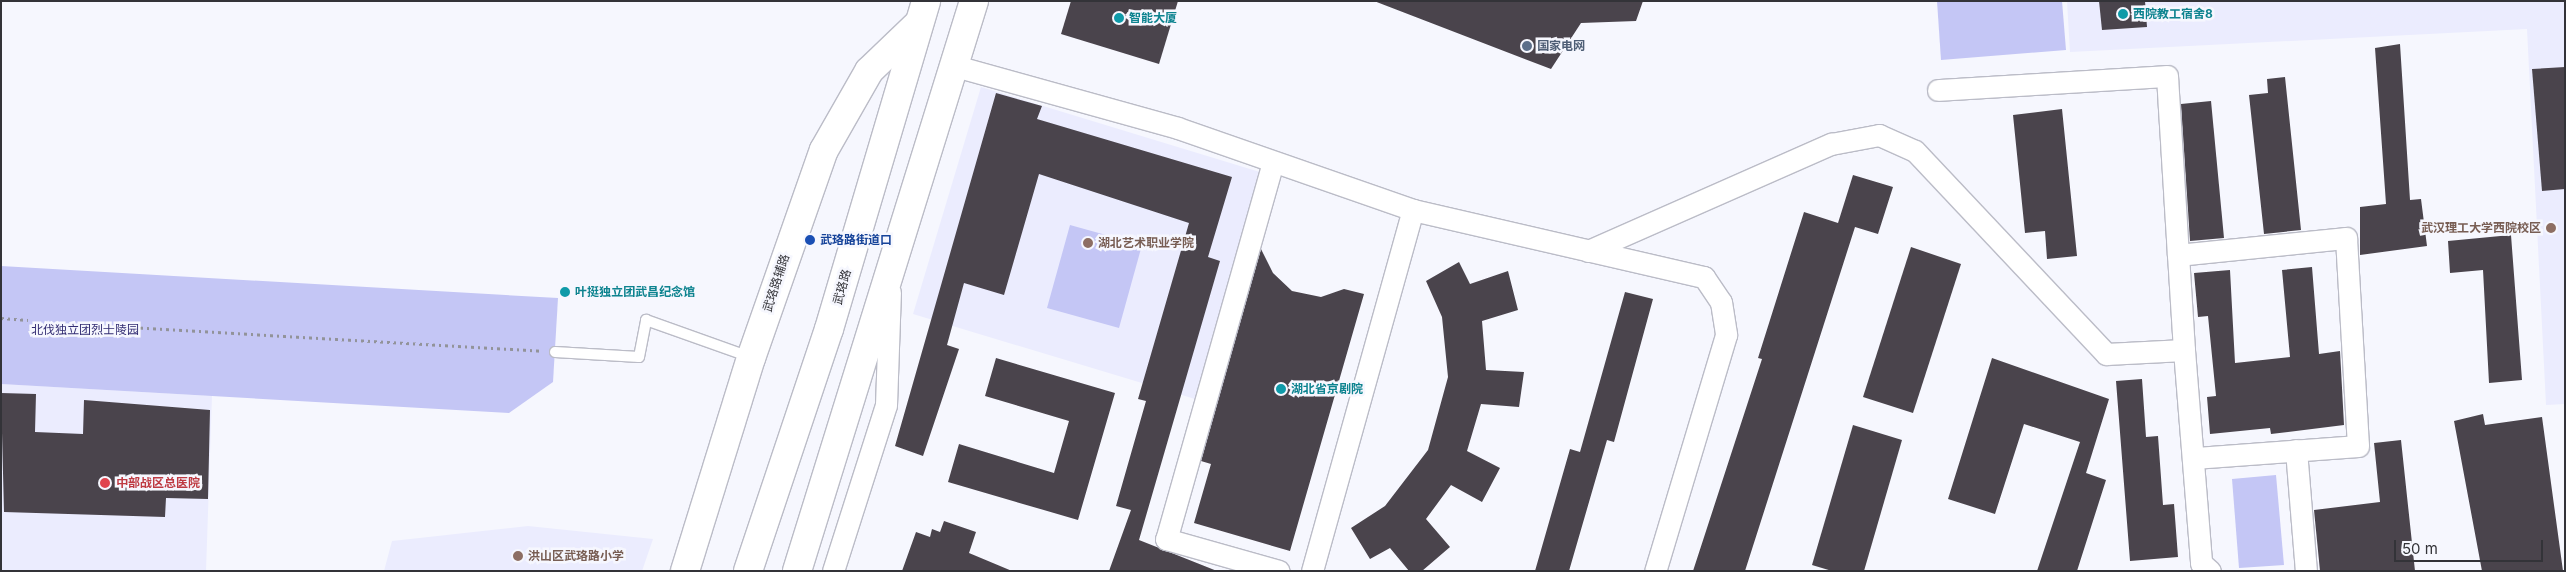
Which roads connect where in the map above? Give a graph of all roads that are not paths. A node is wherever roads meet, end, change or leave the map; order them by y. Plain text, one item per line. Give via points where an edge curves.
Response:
1 (974, 1) edge
2 (923, 12) edge
3 (955, 66) junction
4 (1938, 90) dead end
5 (1273, 162) junction
6 (1413, 210) junction
7 (1588, 251) junction
8 (2178, 255) junction
9 (891, 277) junction
10 (2184, 350) junction
11 (555, 352) road end
12 (751, 358) junction
13 (2296, 450) junction
14 (2193, 458) junction
15 (685, 571) edge
16 (748, 571) edge
17 (797, 571) edge
18 (833, 571) edge
19 (1279, 571) edge
20 (1312, 571) edge
21 (1655, 571) edge
22 (2210, 571) edge
23 (2306, 571) edge

1 - 3 main road
2 - 12 main road, 武珞路辅路 via 869,71 843,112 801,209
2 - 16 main road, 武珞路 via 830,329
3 - 5 street via 1178,128
3 - 9 main road
4 - 8 street via 2167,76
5 - 6 street
5 - 19 street via 1166,538
6 - 7 street
6 - 20 street
7 - 10 street via 1831,144 1879,135 1915,151 2106,354
7 - 21 street via 1704,277 1726,319 1726,335
8 - 10 street
8 - 13 street via 2346,238 2358,446
9 - 17 main road
9 - 18 street via 886,405
10 - 14 street
11 - 12 lane via 639,357 646,320
12 - 15 main road, 武珞路辅路
13 - 14 street
13 - 23 street
14 - 22 street via 2201,563

